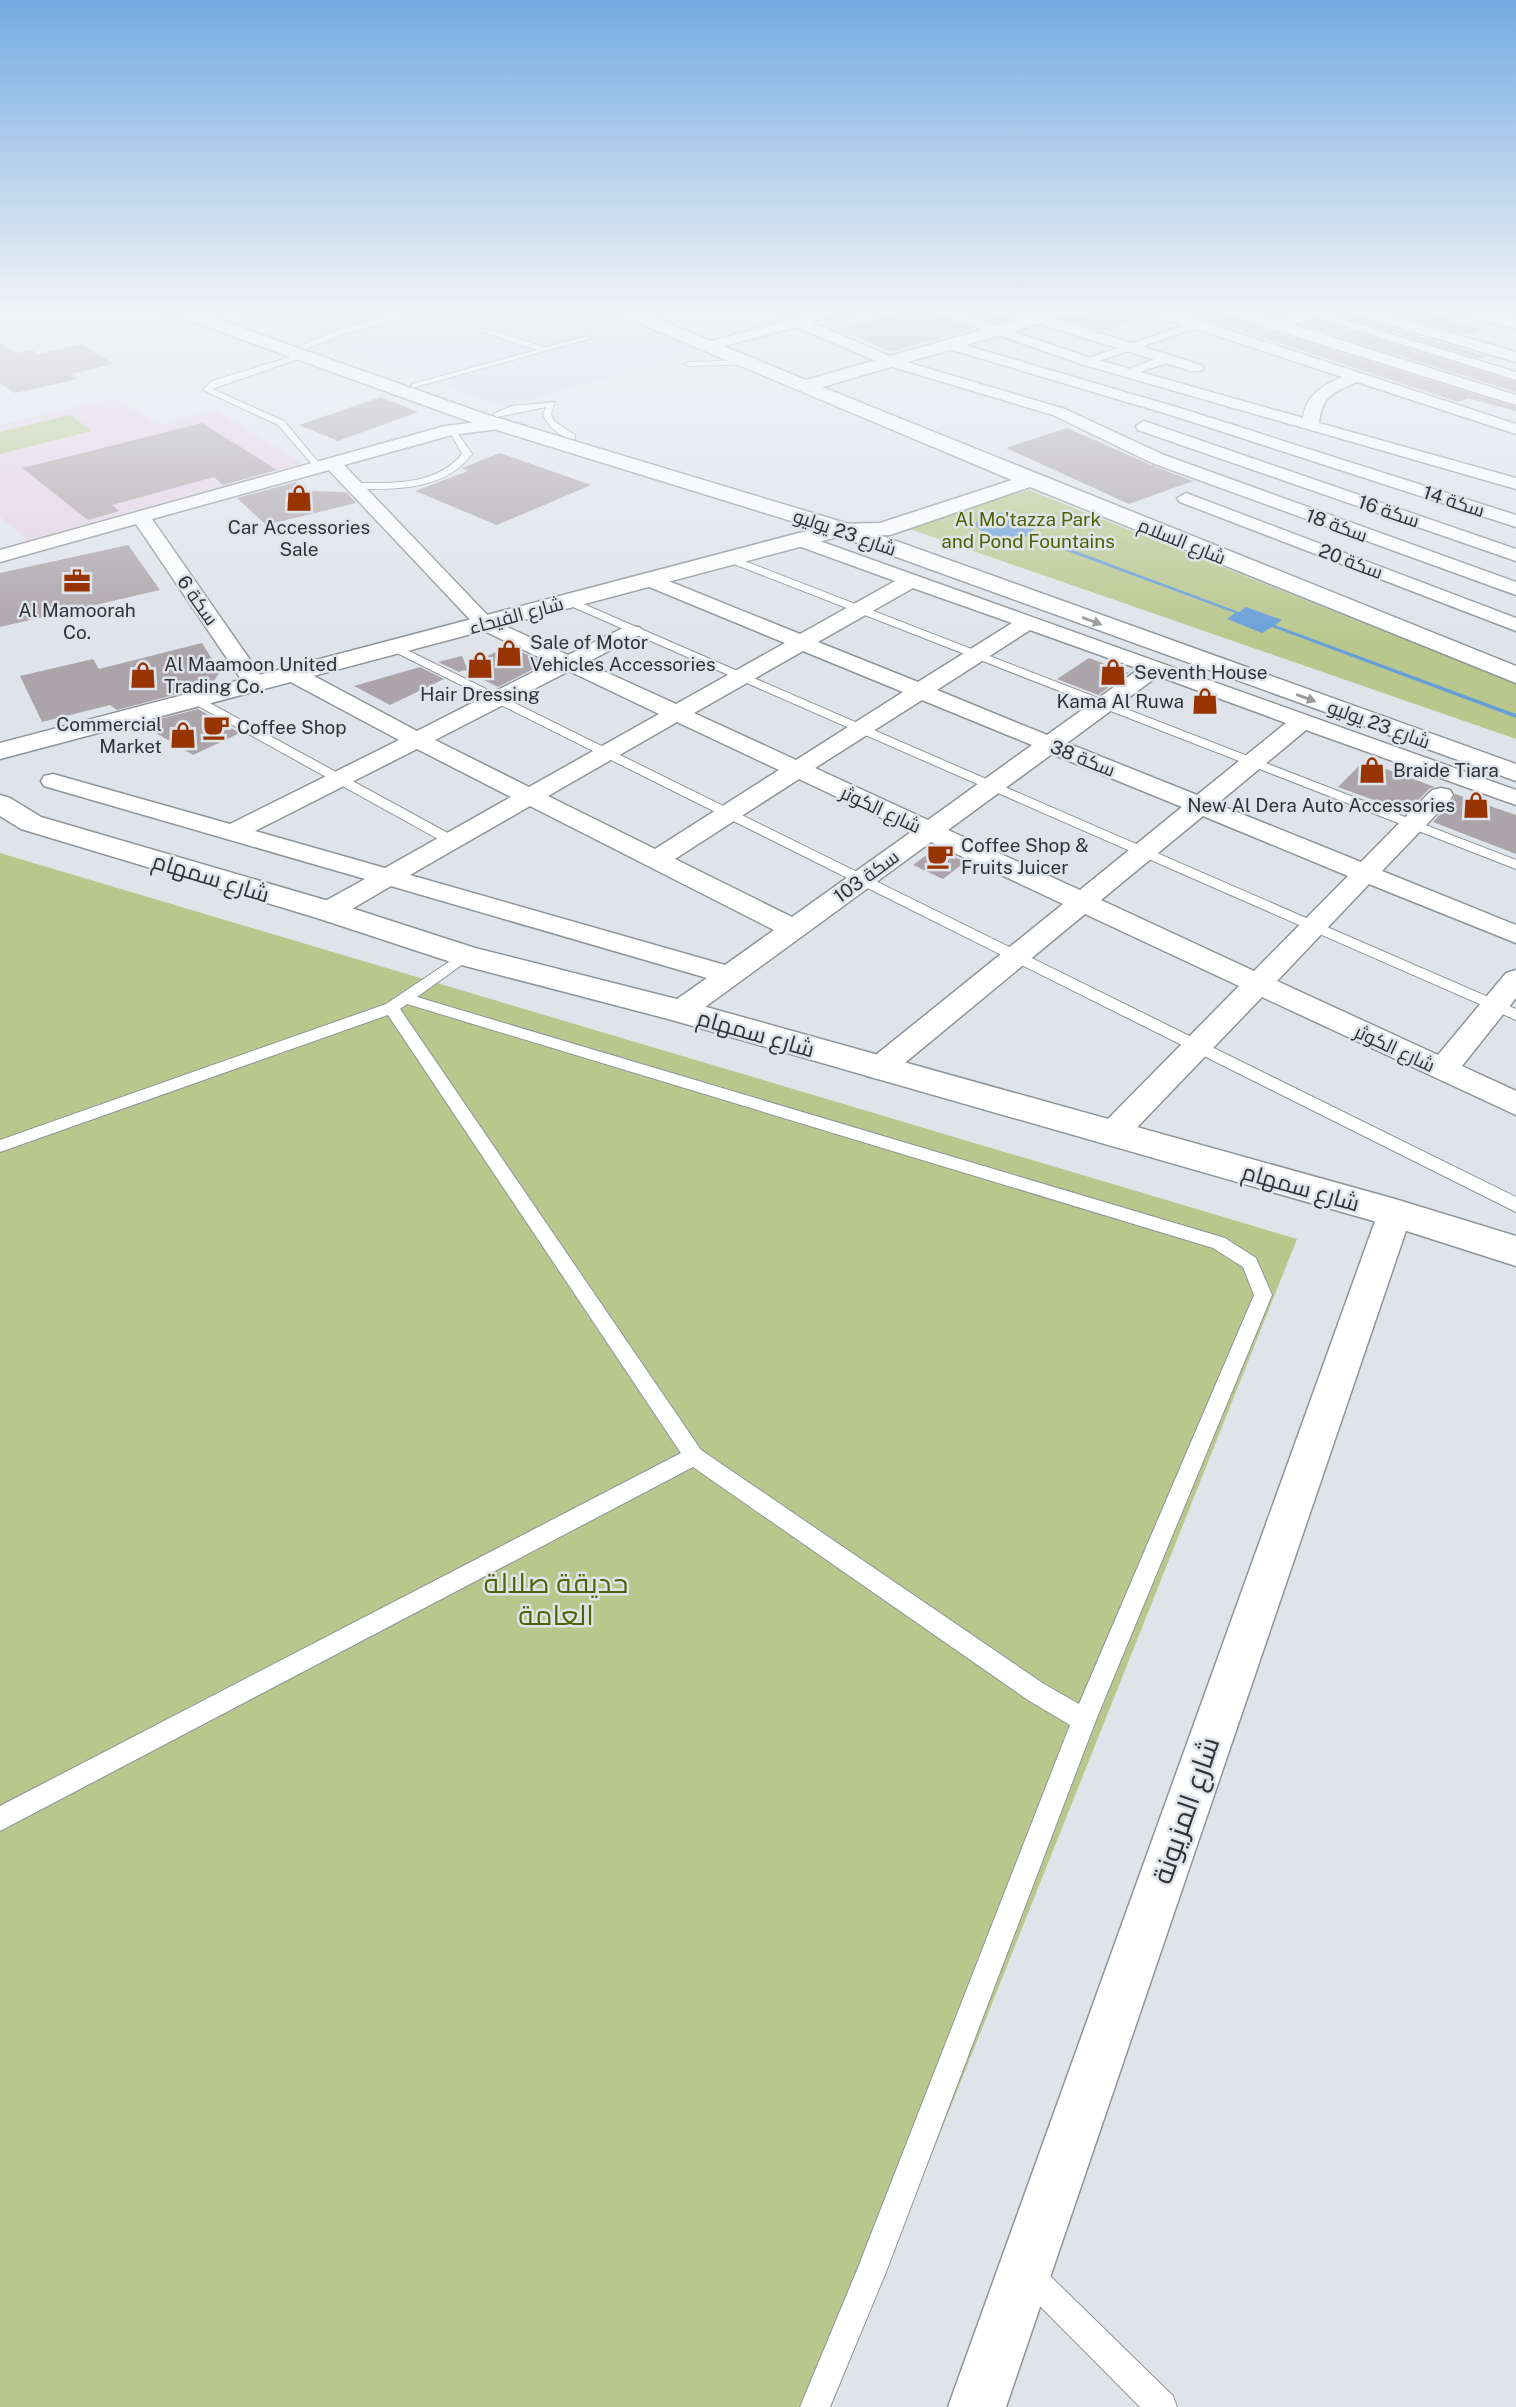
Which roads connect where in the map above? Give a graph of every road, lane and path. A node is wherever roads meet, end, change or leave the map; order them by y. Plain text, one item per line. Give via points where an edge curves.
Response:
1 (275, 420) edge
2 (454, 420) joint
3 (502, 420) edge
4 (503, 420) edge
5 (891, 420) edge
6 (1075, 420) edge
7 (1160, 420) edge
8 (1203, 420) edge
9 (1302, 420) edge
10 (1489, 420) edge
11 (1311, 423) joint
12 (1144, 426) junction
13 (1516, 429) edge
14 (1099, 433) junction
15 (326, 466) junction
16 (1031, 480) junction
17 (1220, 483) junction
18 (1516, 484) edge
19 (355, 486) junction
20 (141, 517) junction
21 (1516, 521) edge
22 (841, 529) junction
23 (882, 530) junction
24 (1377, 539) junction
25 (800, 540) junction
26 (1516, 555) edge
27 (0, 556) edge
28 (1341, 557) junction
29 (730, 559) junction
30 (649, 580) junction
31 (910, 581) junction
32 (1516, 589) edge
33 (1025, 597) junction
34 (568, 601) junction
35 (859, 610) junction
36 (1028, 622) junction
37 (485, 624) junction
38 (1516, 625) edge
39 (632, 631) junction
40 (1065, 636) junction
41 (801, 642) junction
42 (395, 648) junction
43 (977, 655) junction
44 (568, 663) junction
45 (1155, 668) junction
46 (293, 674) junction
47 (1516, 675) edge
48 (740, 677) junction
49 (255, 684) junction
50 (920, 691) junction
51 (195, 699) junction
52 (499, 700) junction
53 (1105, 704) junction
54 (676, 714) junction
55 (1303, 721) junction
56 (860, 729) junction
57 (417, 740) junction
58 (1049, 744) junction
59 (0, 751) edge
60 (1516, 751) edge
61 (607, 753) junction
62 (1253, 762) junction
63 (797, 770) junction
64 (1447, 773) junction
65 (1516, 773) edge
66 (340, 779) junction
67 (53, 781) dead end
68 (992, 786) junction
69 (530, 796) junction
70 (1516, 797) edge
71 (0, 804) edge
72 (1199, 806) junction
73 (730, 815) junction
74 (1412, 824) junction
75 (929, 831) junction
76 (234, 832) junction
77 (452, 841) junction
78 (1142, 852) junction
79 (656, 860) junction
80 (1516, 865) edge
81 (1364, 873) junction
82 (388, 877) junction
83 (861, 880) junction
84 (1081, 902) junction
85 (328, 911) junction
86 (1313, 927) junction
87 (794, 929) junction
88 (1516, 935) edge
89 (465, 956) junction
90 (1015, 956) junction
91 (729, 975) junction
92 (1516, 979) edge
93 (1257, 984) junction
94 (398, 1003) junction
95 (1505, 1010) edge
96 (680, 1011) junction
97 (1197, 1046) junction
98 (878, 1069) junction
99 (1442, 1070) junction
100 (1516, 1104) edge
101 (1112, 1134) junction
102 (0, 1146) edge
103 (1516, 1205) edge
104 (1395, 1213) junction
105 (1516, 1251) edge
106 (694, 1456) junction
107 (1084, 1720) junction
108 (0, 1819) edge
109 (1024, 2270) junction
110 (815, 2407) edge
111 (977, 2407) edge
112 (1162, 2407) edge

1 - 15 lane
2 - 15 street
2 - 19 lane via 467,454 453,470 430,480 395,486
3 - 22 street, شارع 23 يوليو
4 - 23 street, شارع 23 يوليو
5 - 16 street, شارع السلام
6 - 14 street
7 - 12 street
8 - 21 street, سكة 14
9 - 11 street
10 - 13 street
11 - 18 street
12 - 14 street
12 - 26 street, سكة 16
14 - 17 street, سكة 18
15 - 19 street, شارع الكوثر
15 - 20 street
16 - 23 street, شارع الفيحاء
16 - 47 street, شارع السلام
17 - 24 street, سكة 18
17 - 28 street, سكة 20 via 1186,498
19 - 37 street, شارع الكوثر
20 - 27 street
20 - 49 street, سكة 6
22 - 23 street, شارع الفيحاء
22 - 25 street, شارع الفيحاء
22 - 33 street, شارع 23 يوليو
23 - 60 street, شارع 23 يوليو
24 - 28 street
24 - 32 street, سكة 18
25 - 29 street, شارع الفيحاء
25 - 31 street
28 - 38 street, سكة 20
29 - 30 street, شارع الفيحاء
29 - 35 lane
30 - 34 street, شارع الفيحاء
30 - 41 street, سكة 38
31 - 35 street
31 - 36 street
33 - 40 street
33 -> 64 street, شارع 23 يوليو
34 - 37 street, شارع الفيحاء
34 - 39 lane
35 - 41 street
35 - 43 lane
36 - 40 street
36 - 43 street
37 - 42 street, شارع الفيحاء
37 - 44 street, شارع الكوثر
39 - 44 street
39 - 48 lane
40 - 45 street
41 - 48 street
41 - 50 street, سكة 38
42 - 46 street, شارع الفيحاء
42 - 52 lane
43 - 50 street
43 - 53 lane
44 - 52 street
44 - 54 street, شارع الكوثر
45 - 53 street, سكة 103
45 - 55 street
46 - 49 street, شارع الفيحاء
46 - 57 street
48 - 54 street
48 - 56 lane
49 - 51 street, شارع الفيحاء
50 - 56 street
50 - 58 street, سكة 38
51 - 59 street, شارع الفيحاء
51 - 66 lane
52 - 57 street
52 - 61 lane
53 - 58 street, سكة 103
53 - 62 lane
54 - 61 street
54 - 63 street, شارع الكوثر
55 - 62 street
55 - 64 street
56 - 63 street
56 - 68 lane
57 - 66 street
57 - 69 street
58 - 68 street, سكة 103
58 - 72 street, سكة 38
61 - 69 street
61 - 73 lane
62 - 72 street
62 - 74 lane
63 - 73 street
63 - 75 street, شارع الكوثر
64 - 65 street, شارع 23 يوليو
64 - 70 street
64 - 74 street
66 - 76 street
66 - 77 lane
67 - 76 street
68 - 75 street, سكة 103
68 - 78 lane
69 - 77 street
69 - 79 street
71 - 85 street, شارع سمهام via 31,823
72 - 78 street
72 - 81 street, سكة 38
73 - 79 street
73 - 83 lane
74 - 80 lane
74 - 81 street
75 - 83 street, سكة 103
75 - 84 street, شارع الكوثر
76 - 82 street
77 - 82 street
78 - 84 street
78 - 86 lane
79 - 87 street
81 - 86 street
81 - 88 street, سكة 38
82 - 85 street
82 - 91 street
83 - 87 street, سكة 103
83 - 90 lane
84 - 90 street
84 - 93 street, شارع الكوثر
85 - 89 street, شارع سمهام
86 - 93 street
86 - 95 lane
87 - 91 street, سكة 103
89 - 94 lane
89 - 96 street, شارع سمهام
90 - 97 lane
90 - 98 street
91 - 96 street, سكة 103
92 - 95 street
93 - 97 street
93 - 99 street, شارع الكوثر
94 - 102 lane
94 - 106 lane
94 - 107 lane via 1219,1243 1250,1263 1263,1295
95 - 99 street
96 - 98 street, شارع سمهام
97 - 101 street
97 - 103 lane
98 - 101 street, شارع سمهام
99 - 100 street, شارع الكوثر
101 - 104 street, شارع سمهام
104 - 105 street, شارع سمهام
104 - 109 street, شارع المزيونة
106 - 107 lane via 1036,1692
106 - 108 lane
107 - 110 lane
109 - 111 street, شارع المزيونة
109 - 112 lane

